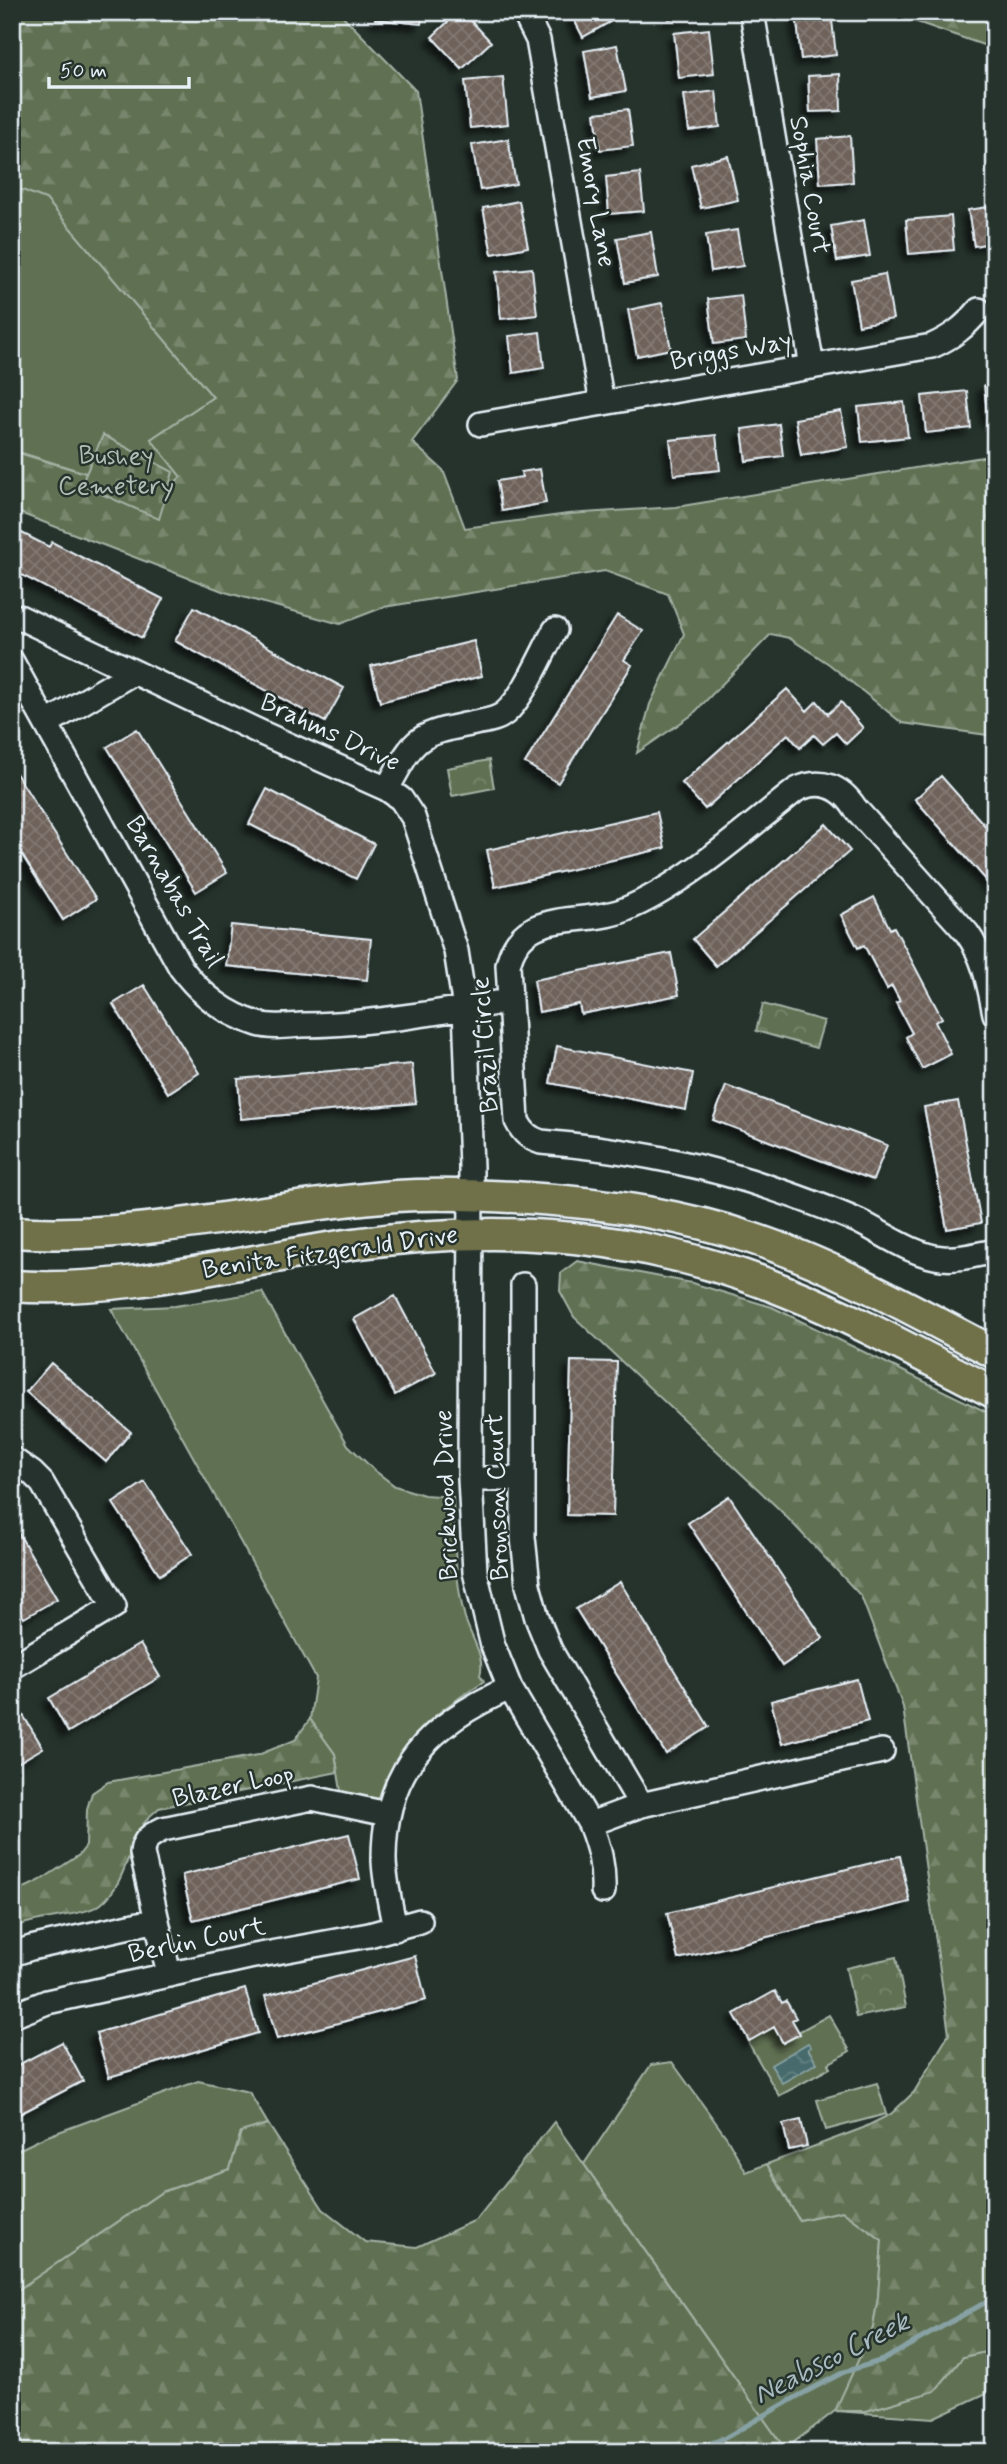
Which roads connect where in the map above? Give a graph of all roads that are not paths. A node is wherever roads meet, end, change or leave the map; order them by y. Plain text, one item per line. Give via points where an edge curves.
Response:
1 (524, 12) edge
2 (752, 12) edge
3 (979, 310) dead end
4 (812, 367) junction
5 (602, 403) junction
6 (481, 424) dead end
7 (19, 617) dead end
8 (555, 630) dead end
9 (12, 662) edge
10 (134, 672) junction
11 (47, 723) junction
12 (387, 789) junction
13 (510, 1001) junction
14 (465, 1008) junction
15 (995, 1014) edge
16 (471, 1194) junction
17 (12, 1232) edge
18 (471, 1233) junction
19 (995, 1251) edge
20 (523, 1285) dead end
21 (12, 1286) edge
22 (995, 1353) edge
23 (995, 1393) edge
24 (12, 1459) edge
25 (470, 1479) junction
26 (523, 1479) junction
27 (12, 1667) edge
28 (510, 1688) junction
29 (882, 1751) dead end
30 (641, 1805) junction
31 (387, 1814) junction
32 (590, 1824) junction
33 (603, 1891) dead end
34 (157, 1920) junction
35 (420, 1921) dead end
36 (395, 1929) junction
37 (12, 1954) edge
38 (169, 1975) junction
39 (12, 2016) edge

1 - 5 street, Emory Lane via 538,40
2 - 4 street, Sophia Court
3 - 4 street, Briggs Way via 967,325 932,346
4 - 5 street, Briggs Way
5 - 6 street, Briggs Way
7 - 10 street, Brahms Drive
8 - 12 street via 506,712 424,736 408,751
9 - 11 street, Barnabas Trail
10 - 11 street
10 - 12 street, Brahms Drive
11 - 14 street, Barnabas Trail via 181,968 214,1003 234,1016 267,1026 363,1022
12 - 14 street, Brahms Drive via 401,799 419,831 456,951
13 - 14 street, Barnabas Trail
13 - 15 street, Brazil Circle via 511,951 528,930 622,911 650,899 796,790 824,784 848,796 977,946
13 - 19 street, Brazil Circle via 517,1121 530,1139 705,1168 828,1209 941,1258
14 - 16 street, Brahms Drive
16 - 17 main road, Benita Fitzgerald Drive via 315,1204 141,1230
16 - 18 street, Brickwood Drive
16 - 22 main road, Benita Fitzgerald Drive via 590,1202 662,1214 751,1238 886,1297
18 - 21 main road, Benita Fitzgerald Drive via 350,1245 124,1284
18 - 23 main road, Benita Fitzgerald Drive via 581,1238 702,1263 848,1318
18 - 25 street, Brickwood Drive
20 - 26 street, Bronson Court
24 - 27 street via 42,1483 114,1606
25 - 26 street
25 - 28 street, Brickwood Drive via 475,1573 483,1614
26 - 30 street, Bronson Court via 524,1556 537,1618 556,1662
28 - 31 street via 457,1715 433,1735 403,1772
28 - 32 street, Brickwood Drive
29 - 30 street
30 - 32 street
31 - 34 street, Blazer Loop via 312,1798 154,1833 142,1853
31 - 36 street via 384,1863
32 - 33 street, Brickwood Drive via 604,1868
34 - 37 street, Berlin Court
34 - 38 street, Blazer Loop
35 - 36 street, Berlin Court
36 - 38 street, Berlin Court
38 - 39 street, Berlin Court via 47,2002

